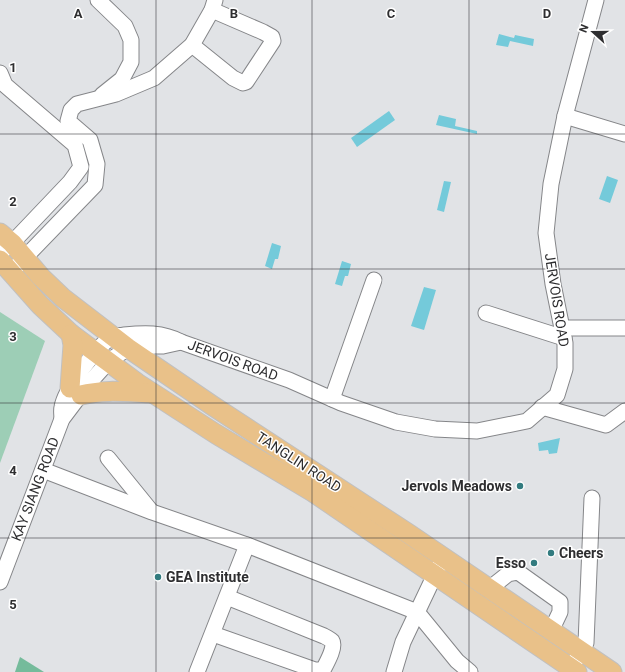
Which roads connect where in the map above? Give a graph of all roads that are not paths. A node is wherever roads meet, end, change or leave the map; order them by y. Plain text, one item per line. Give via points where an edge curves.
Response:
1 (98, 0) edge
2 (596, 0) edge
3 (214, 5) edge
4 (192, 45) junction
5 (0, 73) edge
6 (97, 99) junction
7 (565, 116) junction
8 (625, 134) edge
9 (4, 243) edge
10 (24, 258) junction
11 (5, 266) edge
12 (374, 280) dead end
13 (486, 312) dead end
14 (625, 328) edge
15 (563, 333) junction
16 (71, 334) junction
17 (113, 336) junction
18 (181, 342) junction
19 (128, 348) junction
20 (102, 356) junction
21 (76, 392) junction
22 (151, 393) junction
23 (332, 399) junction
24 (542, 407) junction
25 (625, 411) edge
26 (108, 458) dead end
27 (43, 470) junction
28 (592, 498) dead end
29 (152, 512) junction
30 (247, 545) junction
31 (443, 558) junction
32 (435, 575) junction
33 (0, 582) edge
34 (488, 589) junction
35 (227, 597) junction
36 (417, 612) junction
37 (551, 631) junction
38 (213, 634) junction
39 (581, 652) junction
40 (574, 670) edge
41 (197, 672) edge
42 (394, 672) edge
43 (470, 672) edge
44 (612, 672) edge

1 - 6 street via 125,26 131,40 131,62 122,79
2 - 7 street, JERVOIS ROAD
3 - 4 street
3 - 4 street via 272,37 273,41 243,83
4 - 6 street via 154,78
5 - 9 street via 6,85 76,145 81,167 70,182
6 - 10 street via 77,104 71,110 68,121 90,140 97,164 95,185
7 - 8 street
7 - 15 street, JERVOIS ROAD via 550,184 546,233
9 - 10 main road, TANGLIN ROAD
10 - 11 street
10 - 17 main road, TANGLIN ROAD via 64,298
11 - 16 main road, TANGLIN ROAD via 40,305
12 - 23 street
13 - 15 street
14 - 15 street
15 - 24 street, JERVOIS ROAD via 565,369 557,395
16 - 20 main road, TANGLIN ROAD
16 - 21 main road
17 - 18 street, JERVOIS ROAD via 156,334 171,336
17 - 19 main road, TANGLIN ROAD
17 - 20 street
18 - 19 street, JERVOIS ROAD
18 - 23 street, JERVOIS ROAD via 288,380
19 - 20 street, JERVOIS ROAD
19 - 31 main road, TANGLIN ROAD
20 - 21 street, KAY SIANG ROAD via 90,382
20 - 22 main road, TANGLIN ROAD
21 - 22 main road
21 - 27 street, KAY SIANG ROAD via 62,407 62,419
22 - 32 main road, TANGLIN ROAD via 313,492
23 - 24 street, JERVOIS ROAD via 396,422 442,430 477,431 527,421
24 - 25 street via 606,425
26 - 29 street
27 - 29 street
27 - 33 street, KAY SIANG ROAD
28 - 39 street via 586,641
29 - 30 street
30 - 35 street
30 - 36 street
31 - 32 street
31 - 34 main road, TANGLIN ROAD
32 - 36 street
32 - 40 main road, TANGLIN ROAD
34 - 37 main road, TANGLIN ROAD
34 - 37 street via 508,574 518,572 560,602 560,612
35 - 38 street
35 - 38 street via 332,641 328,661 323,670 315,670
36 - 42 street via 403,642
36 - 43 street via 457,661
37 - 39 main road, TANGLIN ROAD
38 - 41 street
39 - 40 street
39 - 44 main road, TANGLIN ROAD

